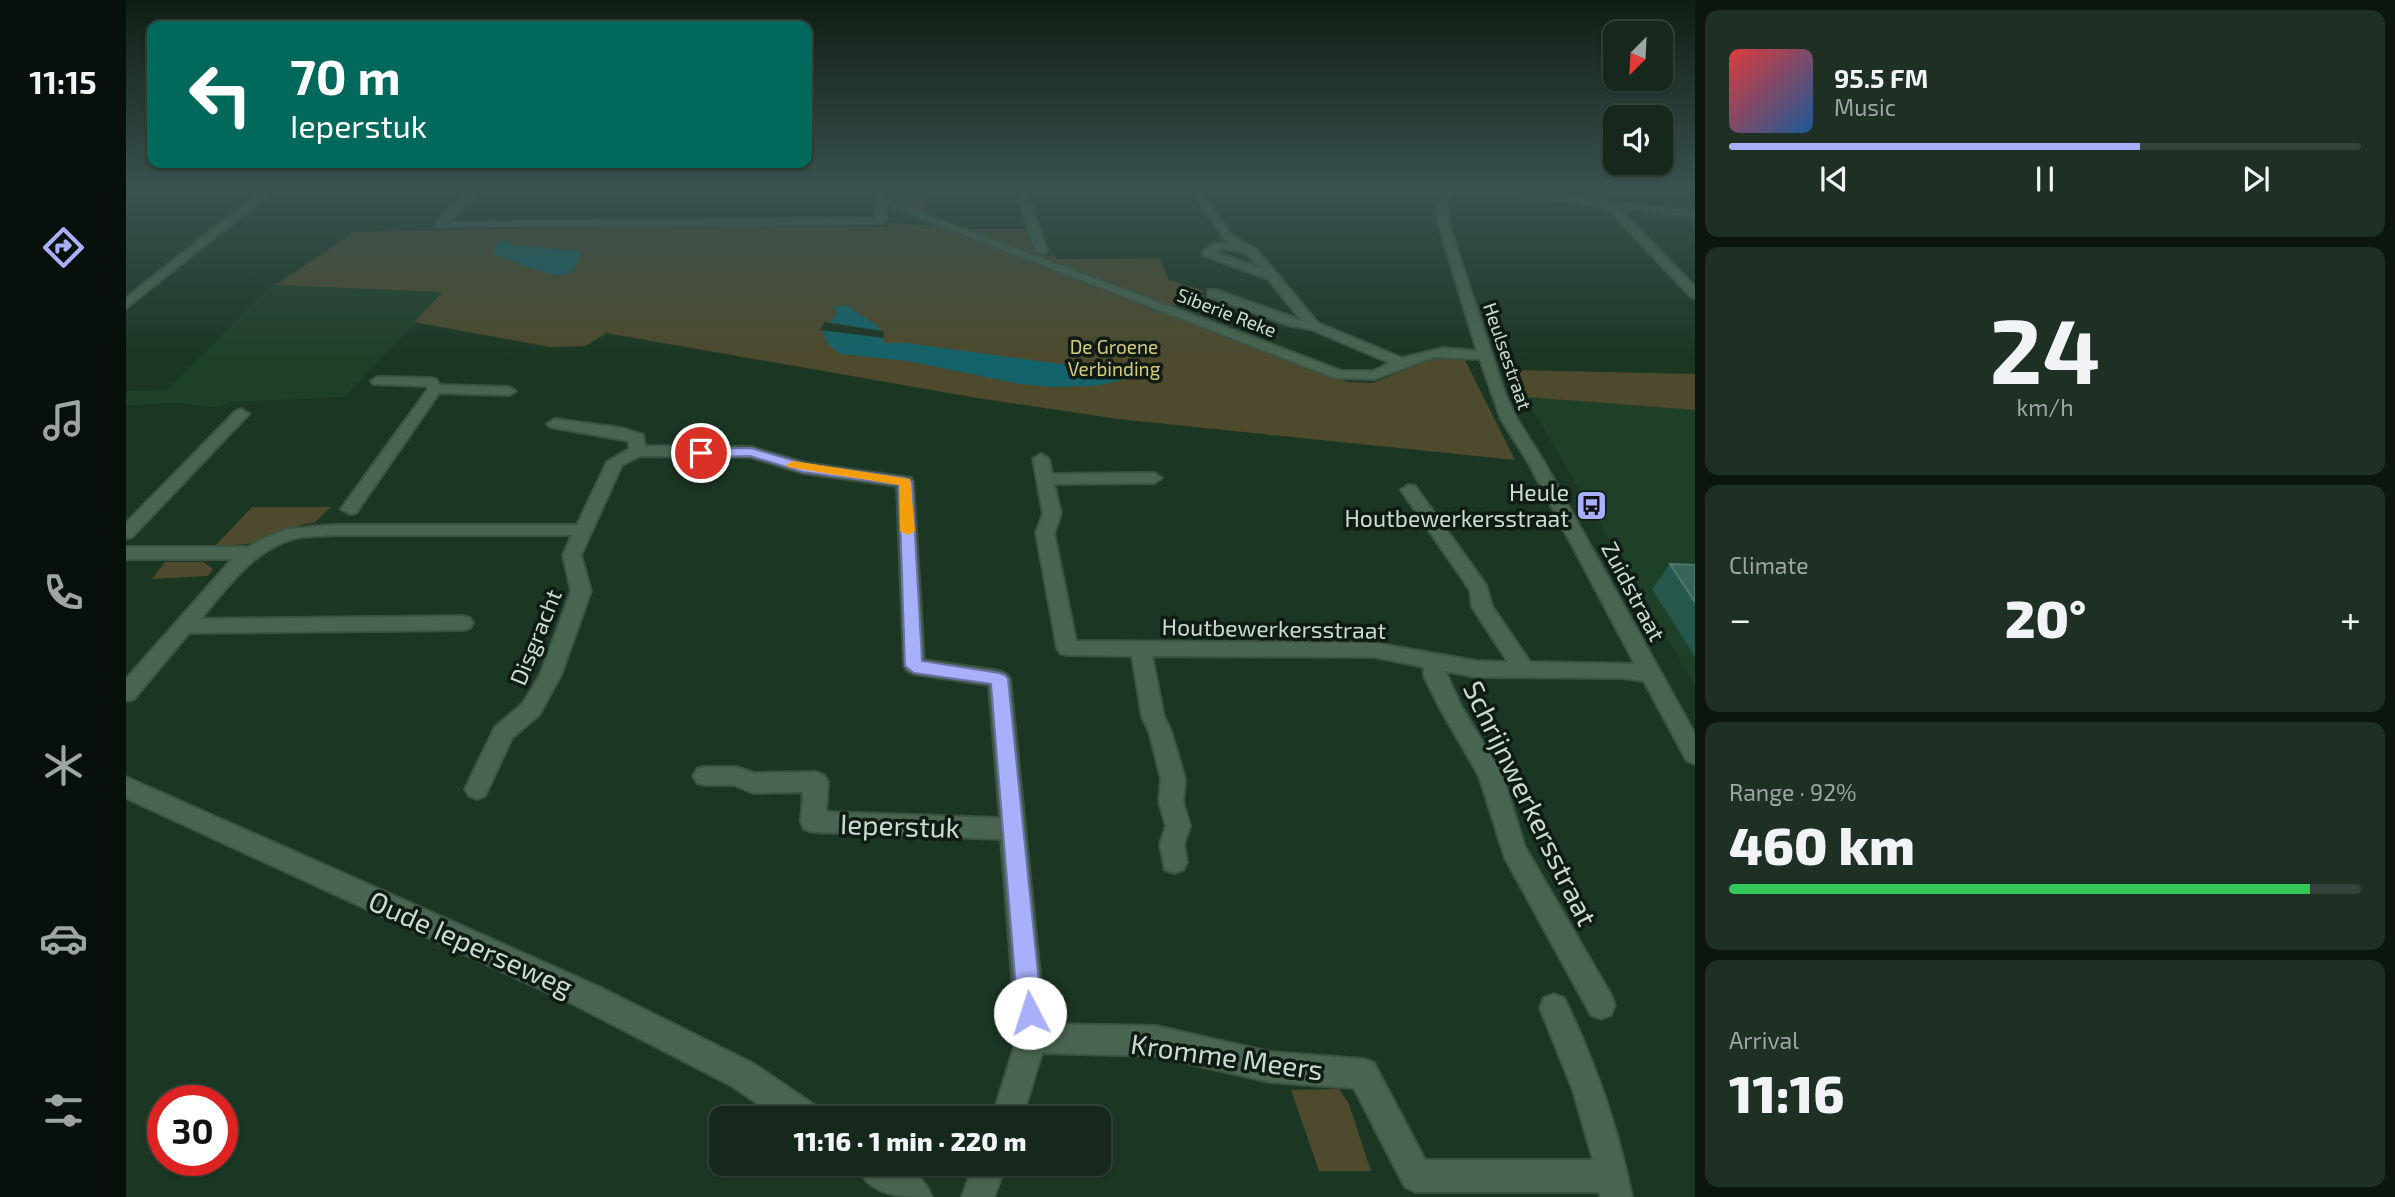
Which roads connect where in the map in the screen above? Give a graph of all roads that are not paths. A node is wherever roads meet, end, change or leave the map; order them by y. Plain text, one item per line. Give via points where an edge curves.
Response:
1 (199, 246) edge
2 (1002, 246) edge
3 (1039, 246) edge
4 (1244, 246) joint
5 (1451, 246) edge
6 (1649, 246) edge
7 (1041, 251) dead end
8 (1271, 275) junction
9 (1212, 293) dead end
10 (1695, 294) edge
11 (126, 304) edge
12 (1313, 326) junction
13 (1486, 356) junction
14 (1402, 363) junction
15 (378, 381) dead end
16 (435, 389) junction
17 (509, 391) dead end
18 (241, 414) dead end
19 (555, 425) dead end
20 (1529, 450) joint
21 (637, 451) junction
22 (1041, 458) dead end
23 (1154, 478) dead end
24 (1046, 479) junction
25 (1409, 490) dead end
26 (343, 519) junction
27 (582, 530) junction
28 (126, 533) edge
29 (126, 553) edge
30 (254, 553) junction
31 (463, 624) dead end
32 (183, 626) junction
33 (1141, 651) junction
34 (1434, 662) junction
35 (1524, 668) junction
36 (1651, 674) junction
37 (126, 693) edge
38 (1695, 755) edge
39 (705, 776) dead end
40 (126, 787) edge
41 (477, 789) dead end
42 (1013, 829) junction
43 (1174, 862) dead end
44 (1601, 1005) dead end
45 (1554, 1008) dead end
46 (1032, 1038) junction
47 (788, 1106) edge
48 (1011, 1106) edge
49 (888, 1176) edge
50 (986, 1176) edge
51 (1614, 1187) edge
52 (916, 1197) edge
53 (978, 1197) edge

1 - 11 street
2 - 14 street, Siberie Reke via 1340,375 1375,375
3 - 7 street
4 - 8 street
4 - 8 street via 1217,246 1208,253
5 - 13 street, Heulsestraat
6 - 10 street
8 - 12 street
9 - 12 street
12 - 14 street
13 - 14 street, Siberie Reke via 1429,351
13 - 20 street, Heulsestraat via 1509,419
15 - 16 street via 431,382
16 - 17 street
16 - 26 street
18 - 28 street
19 - 21 street via 637,438
20 - 36 street, Zuidstraat
21 - 27 street, Disgracht via 615,462
21 - 42 street via 751,452 803,468 905,482 914,666 999,679
22 - 24 street, Houtbewerkersstraat
23 - 24 street
24 - 33 street, Houtbewerkersstraat via 1052,513 1045,533 1068,648
25 - 35 street via 1479,589 1482,607
26 - 27 street
26 - 30 street via 294,533
27 - 41 street, Disgracht via 572,555 581,591 550,676 531,709 503,733
29 - 30 street
30 - 32 street via 237,563
31 - 32 street
32 - 37 street
33 - 34 street, Houtbewerkersstraat via 1375,650
33 - 43 street via 1150,706 1173,779 1171,802 1178,826 1172,844
34 - 35 street, Houtbewerkersstraat via 1476,669
34 - 44 street, Schrijnwerkersstraat via 1435,676 1452,710 1490,774 1514,850
35 - 36 street, Houtbewerkersstraat
36 - 38 street, Zuidstraat
39 - 42 street, Ieperstuk via 736,776 753,783 816,782 813,822
40 - 47 street, Oude Ieperseweg via 585,995 743,1075
42 - 46 street
45 - 51 street, Kromme Meers via 1583,1069 1604,1135
46 - 48 street
46 - 51 street, Kromme Meers via 1156,1041 1270,1067 1363,1074 1416,1176
49 - 52 street
50 - 53 street

